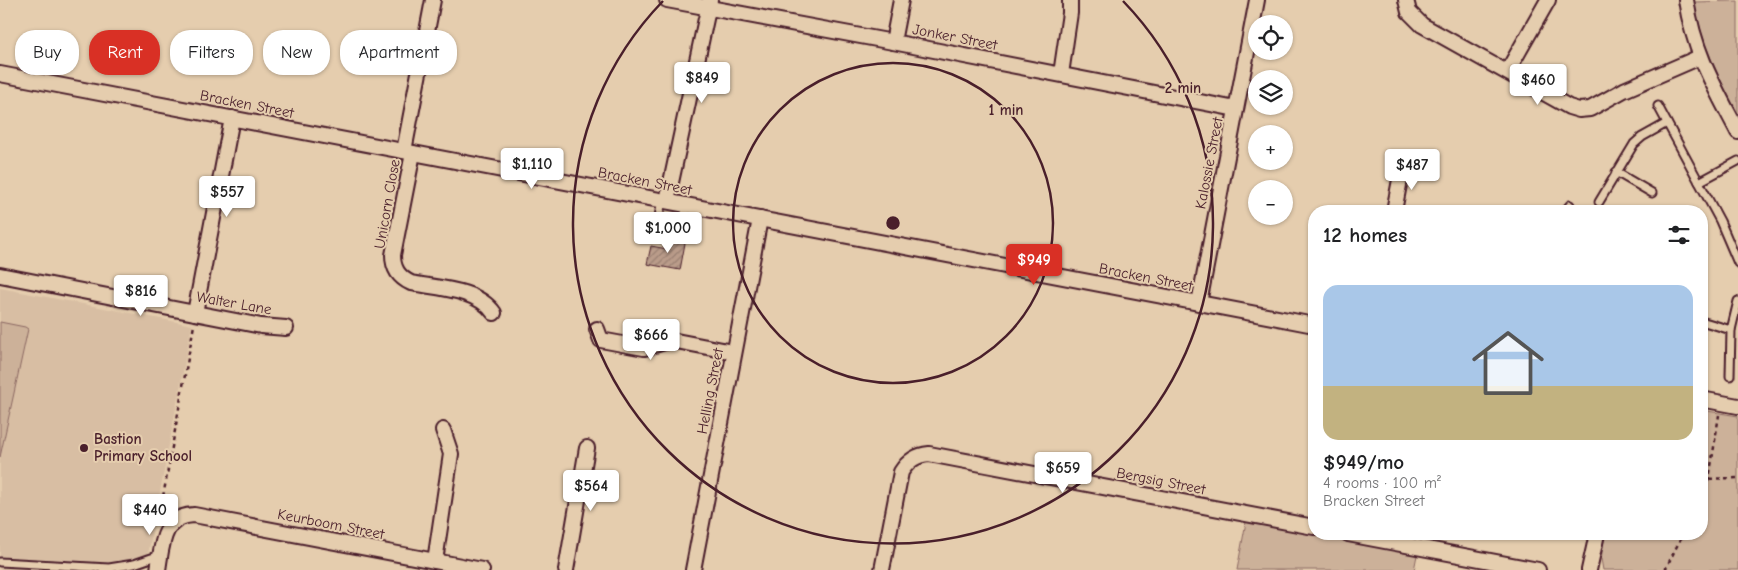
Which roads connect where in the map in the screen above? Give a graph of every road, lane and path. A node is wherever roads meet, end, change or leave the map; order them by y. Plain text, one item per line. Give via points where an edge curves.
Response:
1 (433, 0) edge
2 (667, 0) edge
3 (901, 0) edge
4 (1070, 0) edge
5 (1257, 0) edge
6 (1406, 0) edge
7 (1548, 0) edge
8 (1686, 0) edge
9 (709, 4) edge
10 (893, 42) junction
11 (1700, 57) junction
12 (1507, 72) junction
13 (0, 74) edge
14 (1061, 74) junction
15 (1658, 106) dead end
16 (1236, 109) junction
17 (232, 118) junction
18 (1667, 123) junction
19 (1738, 132) edge
20 (408, 152) junction
21 (1738, 161) edge
22 (1403, 164) dead end
23 (1616, 172) junction
24 (1699, 182) junction
25 (1652, 193) dead end
26 (664, 201) junction
27 (1599, 202) dead end
28 (687, 205) junction
29 (1395, 205) edge
30 (760, 219) junction
31 (1738, 263) edge
32 (0, 275) edge
33 (1738, 301) edge
34 (1199, 303) junction
35 (195, 313) junction
36 (494, 313) dead end
37 (1708, 323) edge
38 (1308, 324) edge
39 (286, 328) dead end
40 (597, 329) dead end
41 (1731, 330) junction
42 (733, 352) junction
43 (1730, 376) dead end
44 (1708, 400) edge
45 (1720, 403) junction
46 (1738, 406) edge
47 (443, 430) dead end
48 (587, 448) dead end
49 (1738, 478) edge
50 (1709, 479) joint
51 (163, 497) dead end
52 (1308, 526) edge
53 (1380, 540) edge
54 (1595, 540) edge
55 (1680, 540) edge
56 (161, 554) junction
57 (435, 561) junction
58 (0, 562) edge
59 (158, 570) edge
60 (482, 570) edge
61 (566, 570) edge
62 (693, 570) edge
63 (882, 570) edge
64 (1538, 570) edge
65 (1589, 570) edge
66 (1665, 570) edge

1 - 20 street, Unicorn Close
2 - 9 street, Jonker Street
3 - 10 street
4 - 14 street
5 - 16 street, Kalossie Street
6 - 12 street via 1409,12 1417,21
7 - 12 street
8 - 11 street
9 - 10 street, Jonker Street
9 - 26 street
10 - 14 street, Jonker Street
11 - 12 street via 1584,110 1569,107
11 - 19 street
13 - 17 street, Bracken Street
14 - 16 street, Jonker Street
15 - 18 lane
16 - 34 street, Kalossie Street
17 - 20 street, Bracken Street
17 - 35 street
18 - 23 lane via 1634,144
18 - 24 lane
20 - 26 street, Bracken Street
20 - 36 street, Unicorn Close via 393,254 395,268 402,278 411,283 477,298
21 - 24 lane
22 - 29 street
23 - 25 lane
23 - 27 lane
24 - 31 lane
26 - 28 street, Bracken Street
26 - 28 lane via 658,222 661,230 674,232 680,229
28 - 30 street, Bracken Street
30 - 34 street, Bracken Street
30 - 42 street, Helling Street
32 - 35 street, Walter Lane
33 - 41 lane
34 - 38 street, Bracken Street
35 - 39 street, Walter Lane
35 - 51 path
37 - 41 lane
40 - 42 street via 601,340 644,348 671,340
41 - 43 lane
42 - 62 street, Helling Street
44 - 45 street
45 - 46 street
45 - 50 path
47 - 57 street via 451,454
48 - 61 street
49 - 50 path
52 - 63 street, Bergsig Street via 929,454 913,458 901,472
53 - 64 street
54 - 65 street
55 - 66 path
56 - 57 street, Keurboom Street via 165,534 175,520 194,515
56 - 58 lane via 134,564 109,568
56 - 59 street
57 - 60 street, Keurboom Street

